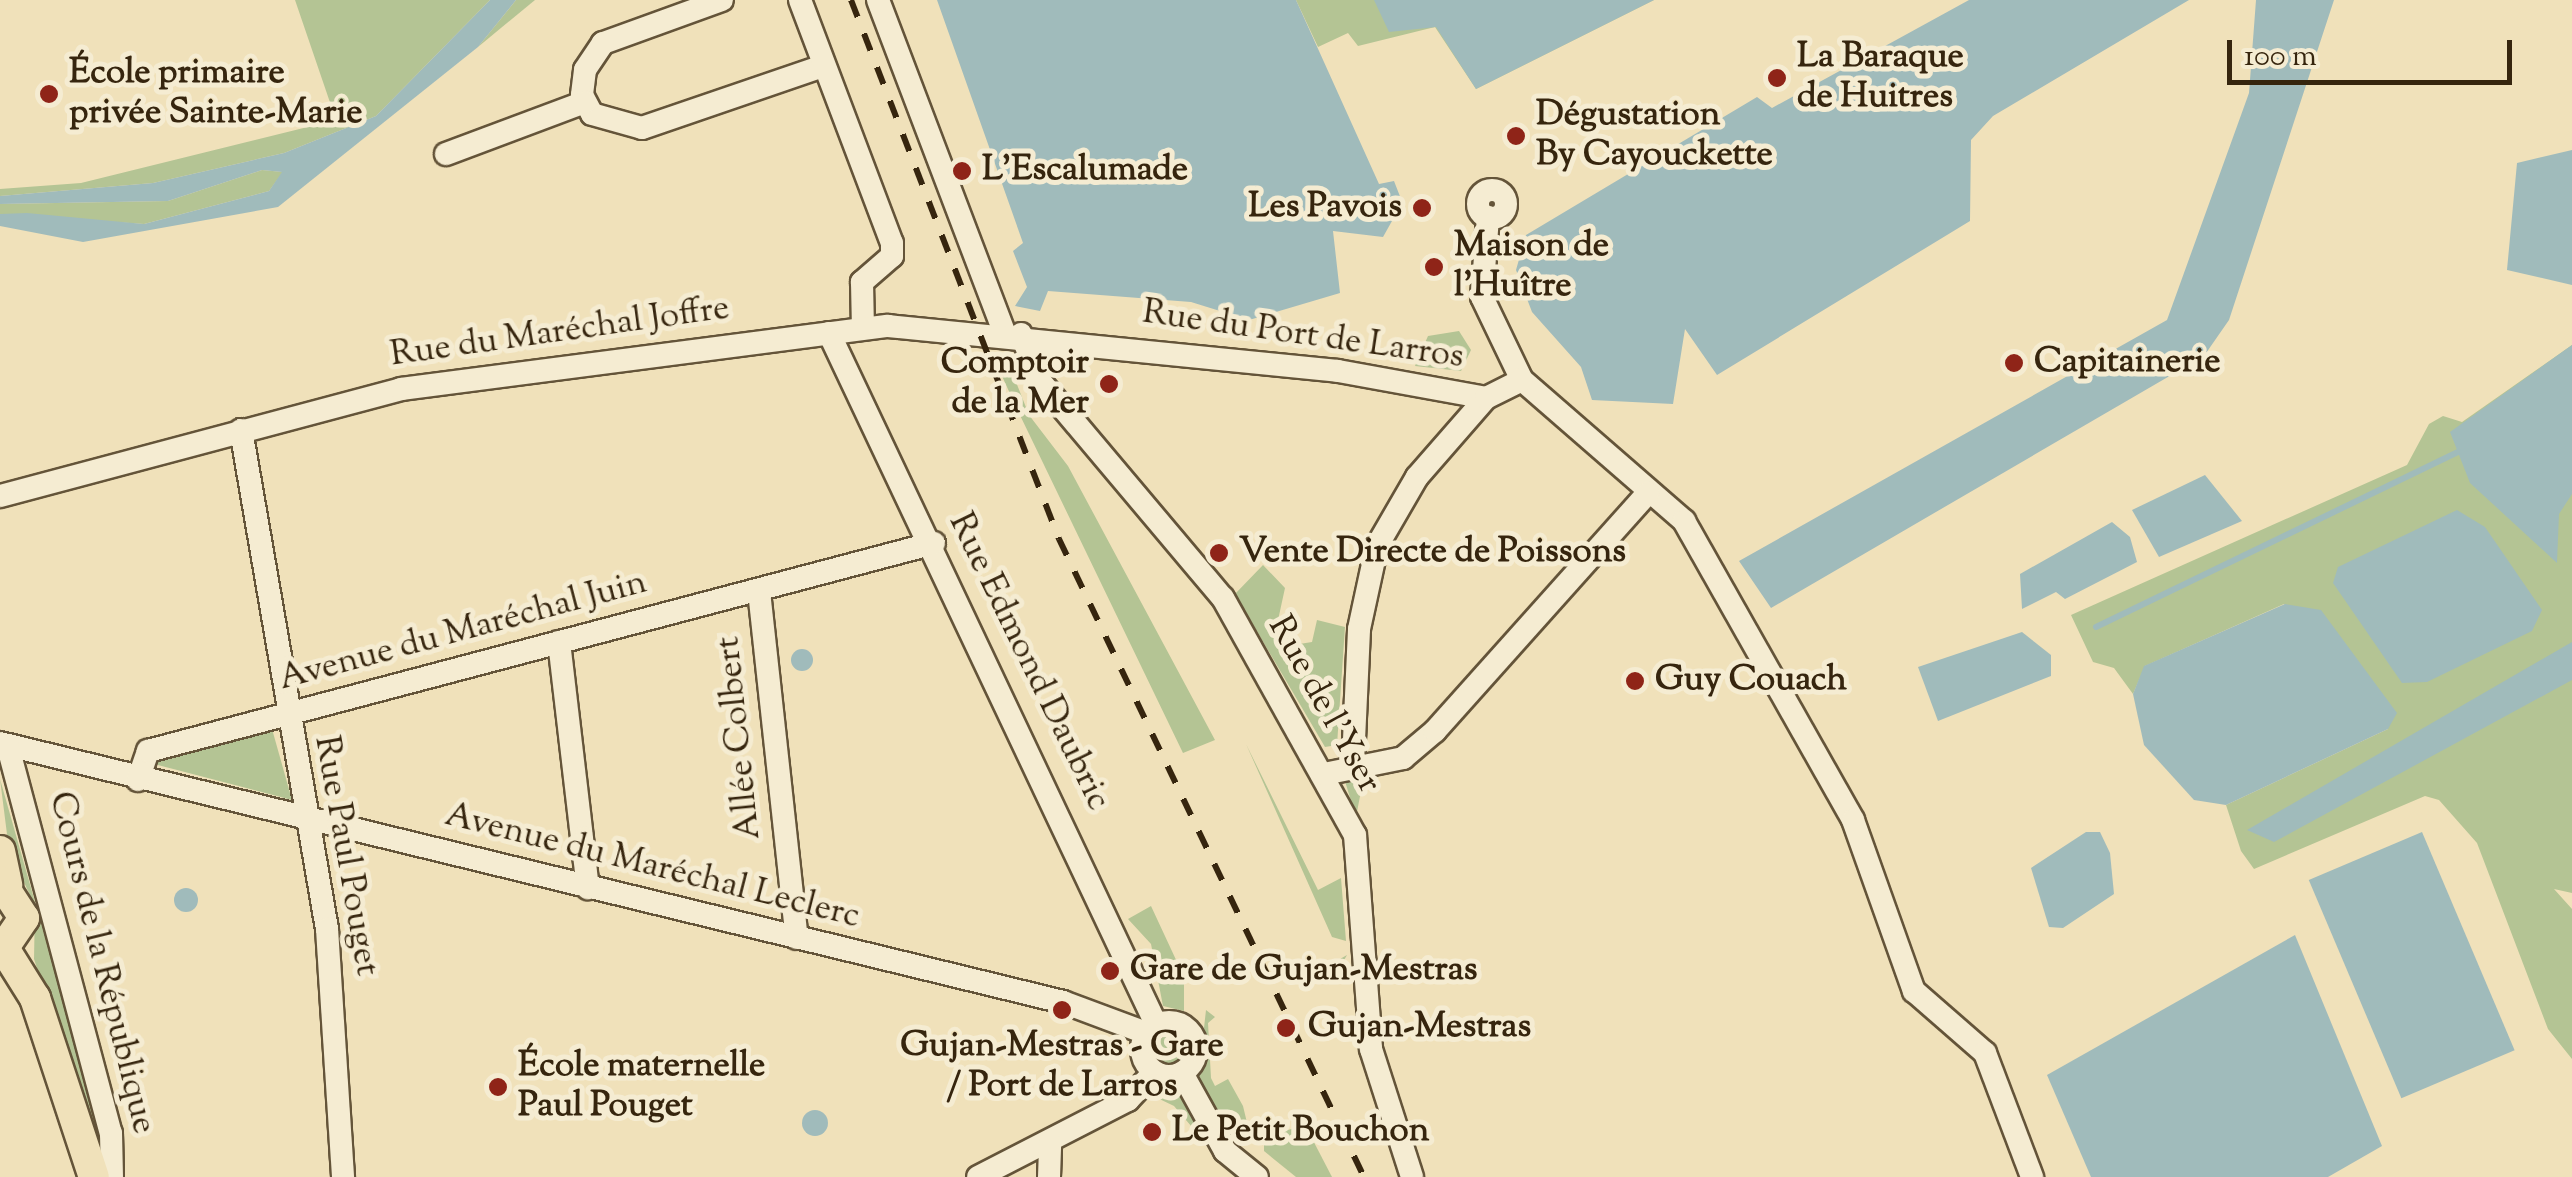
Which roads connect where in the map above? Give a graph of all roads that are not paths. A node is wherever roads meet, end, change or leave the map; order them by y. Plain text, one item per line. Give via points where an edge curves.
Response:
1 (722, 0) edge
2 (800, 0) edge
3 (878, 0) edge
4 (823, 66) junction
5 (585, 102) junction
6 (446, 154) dead end
7 (1488, 218) dead end
8 (863, 328) junction
9 (830, 332) junction
10 (1012, 333) junction
11 (1522, 380) junction
12 (1486, 398) junction
13 (242, 430) junction
14 (1648, 493) junction
15 (0, 496) edge
16 (934, 543) junction
17 (760, 591) junction
18 (559, 642) junction
19 (285, 714) junction
20 (9, 755) edge
21 (1353, 762) junction
22 (1324, 774) junction
23 (138, 780) junction
24 (306, 820) junction
25 (0, 851) edge
26 (4, 883) edge
27 (588, 888) junction
28 (797, 938) junction
29 (3, 952) edge
30 (1151, 1028) junction
31 (1154, 1072) junction
32 (1182, 1072) junction
33 (1050, 1142) junction
34 (94, 1177) edge
35 (112, 1177) edge
36 (343, 1177) edge
37 (978, 1177) edge
38 (1049, 1177) edge
39 (1257, 1177) edge
40 (1412, 1177) edge
41 (2032, 1177) edge

1 - 5 street via 603,44 585,70
2 - 4 street
3 - 10 street, Rue de l'Yser
4 - 5 street via 642,128 616,126
4 - 8 street via 892,243 892,256 862,282
5 - 6 street
7 - 11 street via 1482,297
8 - 9 street, Rue du Maréchal Joffre
8 - 10 street, Rue du Maréchal Joffre
9 - 13 street, Rue du Maréchal Joffre via 537,365
9 - 16 street, Rue Edmond Daubric
10 - 12 street, Rue du Port de Larros via 1440,384
10 - 22 street, Rue de l'Yser via 1040,381 1223,598
11 - 12 street, Rue du Port de Larros
11 - 14 street
12 - 21 street via 1417,477 1377,546 1359,629
13 - 15 street, Rue du Maréchal Joffre
13 - 19 street, Rue Paul Pouget
14 - 21 street via 1435,731 1403,758
14 - 41 street via 1684,520 1788,698 1853,820 1914,990 1985,1053
16 - 17 street, Avenue du Maréchal Juin
16 - 30 street, Rue Edmond Daubric
17 - 18 street, Avenue du Maréchal Juin
17 - 28 street, Allée Colbert
18 - 19 street, Avenue du Maréchal Juin
18 - 27 street
19 - 23 street, Avenue du Maréchal Juin via 148,751
19 - 24 street, Rue Paul Pouget
20 - 23 street
20 - 35 street, Cours de la République via 111,1133
21 - 22 street
22 - 40 street, Rue de l'Yser via 1355,835 1371,1049
23 - 24 street, Avenue du Maréchal Leclerc
24 - 27 street, Avenue du Maréchal Leclerc
24 - 36 street, Rue Paul Pouget via 328,929
25 - 26 main road
26 - 29 main road via 24,918
27 - 28 street, Avenue du Maréchal Leclerc
28 - 30 street, Avenue du Maréchal Leclerc
29 - 34 main road, Cours de la République via 35,998
30 - 31 street, Rue Edmond Daubric via 1141,1050
30 - 32 street via 1178,1023 1194,1039
31 - 32 street
31 - 33 street via 1138,1094
32 - 39 street via 1225,1151
33 - 37 street
33 - 38 street

